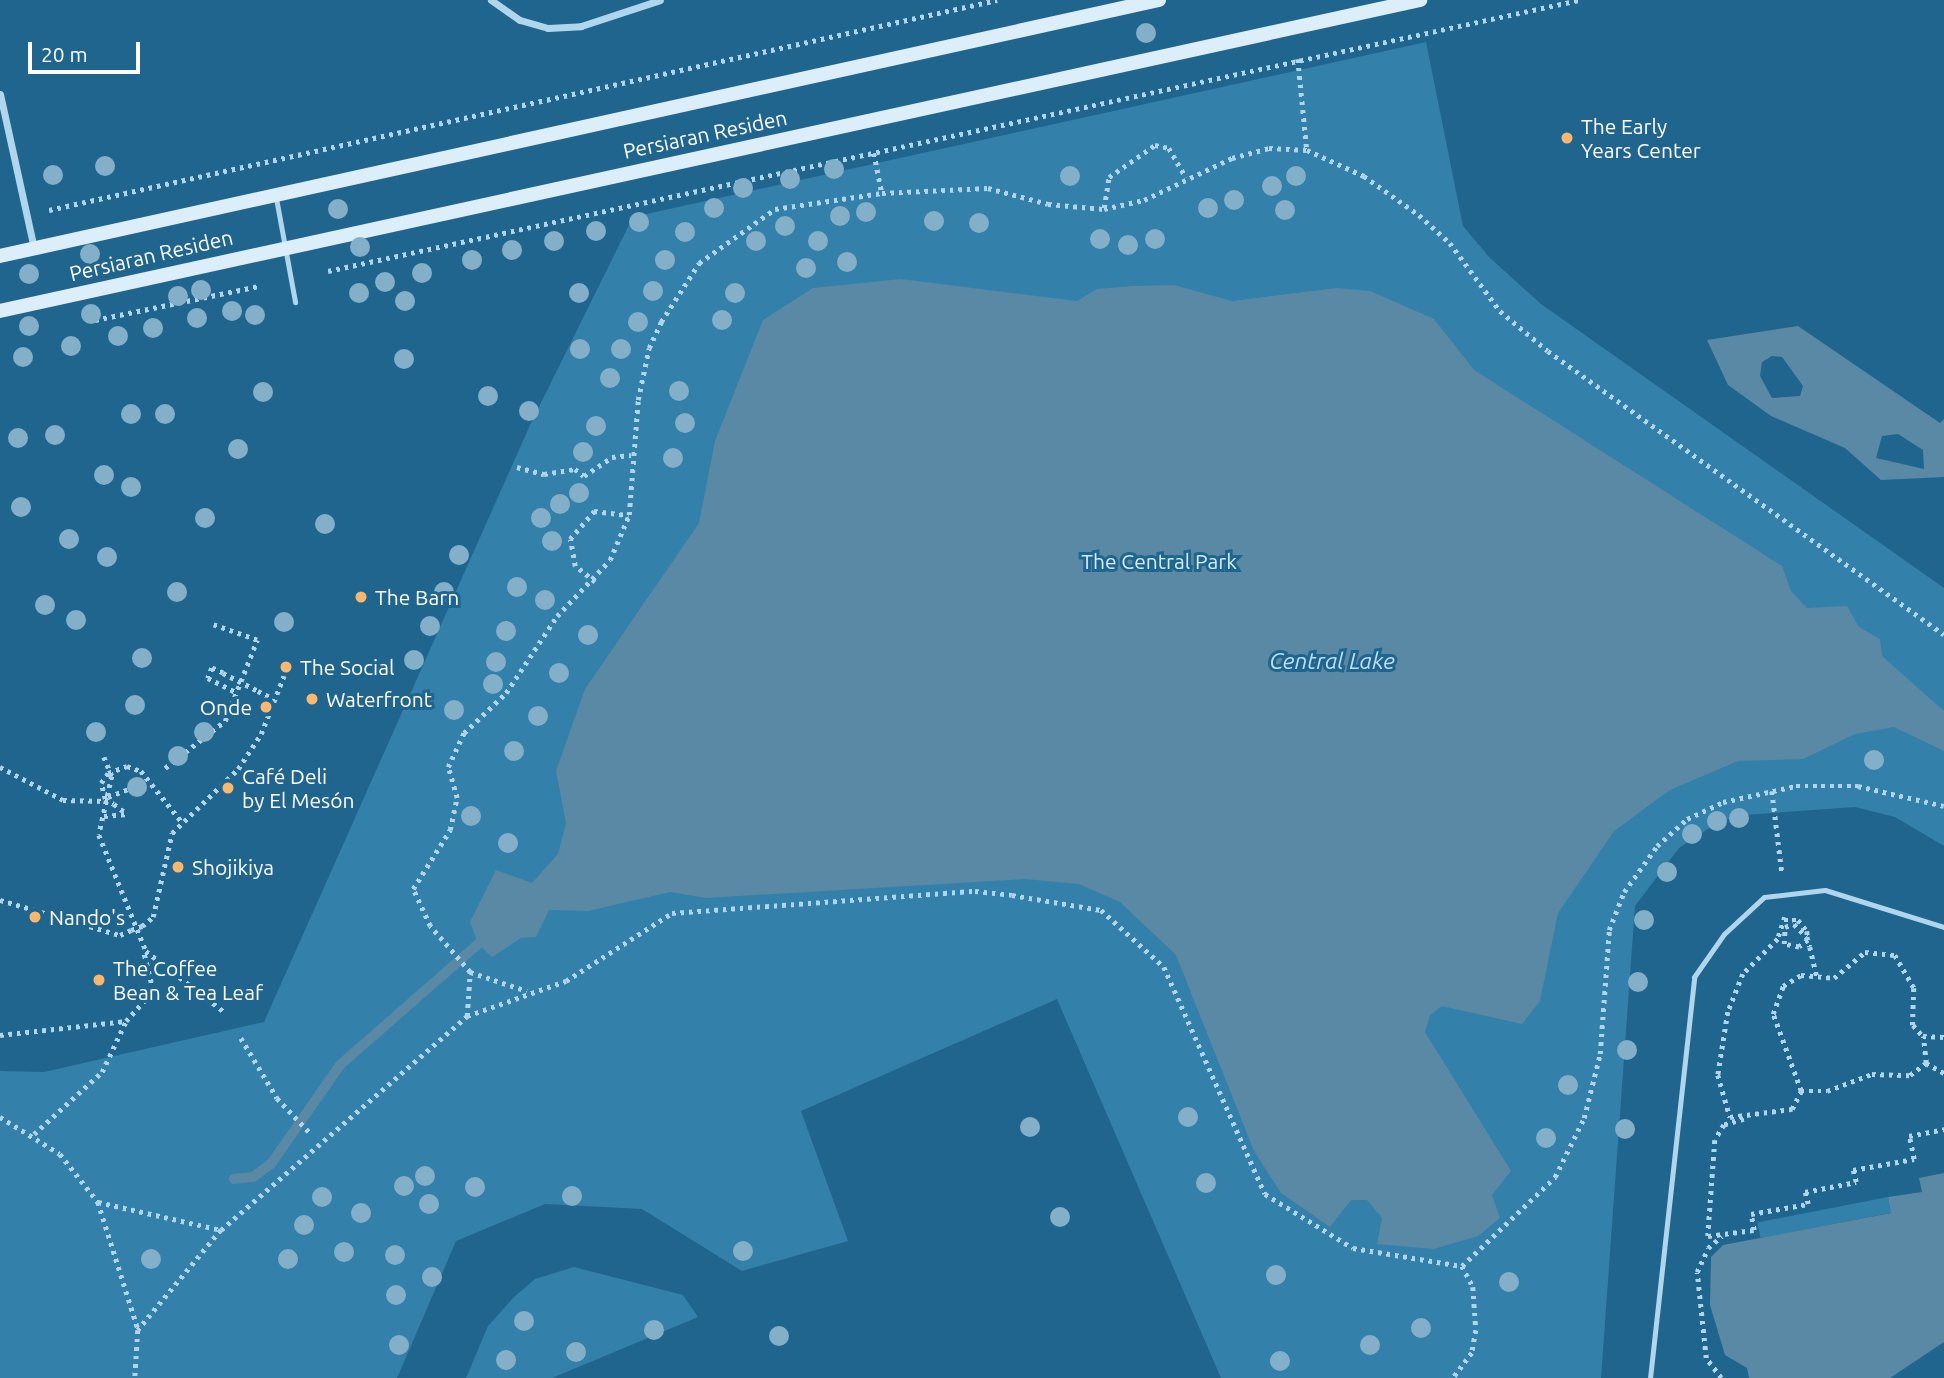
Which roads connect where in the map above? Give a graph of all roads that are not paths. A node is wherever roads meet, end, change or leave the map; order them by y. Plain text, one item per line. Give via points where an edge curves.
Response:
1 (491, 0) edge
2 (660, 0) edge
3 (1159, 0) edge
4 (1420, 0) edge
5 (1130, 3) edge
6 (0, 94) edge
7 (276, 198) junction
8 (285, 245) junction
9 (34, 249) junction
10 (0, 256) edge
11 (295, 302) dead end
12 (0, 311) edge
13 (1944, 927) edge
14 (1650, 1378) edge

1 - 2 street via 520,20 548,28 581,26
3 - 5 street, Persiaran Residen
4 - 8 street, Persiaran Residen
5 - 7 street, Persiaran Residen
6 - 9 street
7 - 8 lane
7 - 9 street, Persiaran Residen
8 - 11 lane
8 - 12 street, Persiaran Residen
9 - 10 street, Persiaran Residen
13 - 14 lane via 1825,890 1763,897 1724,934 1694,977

